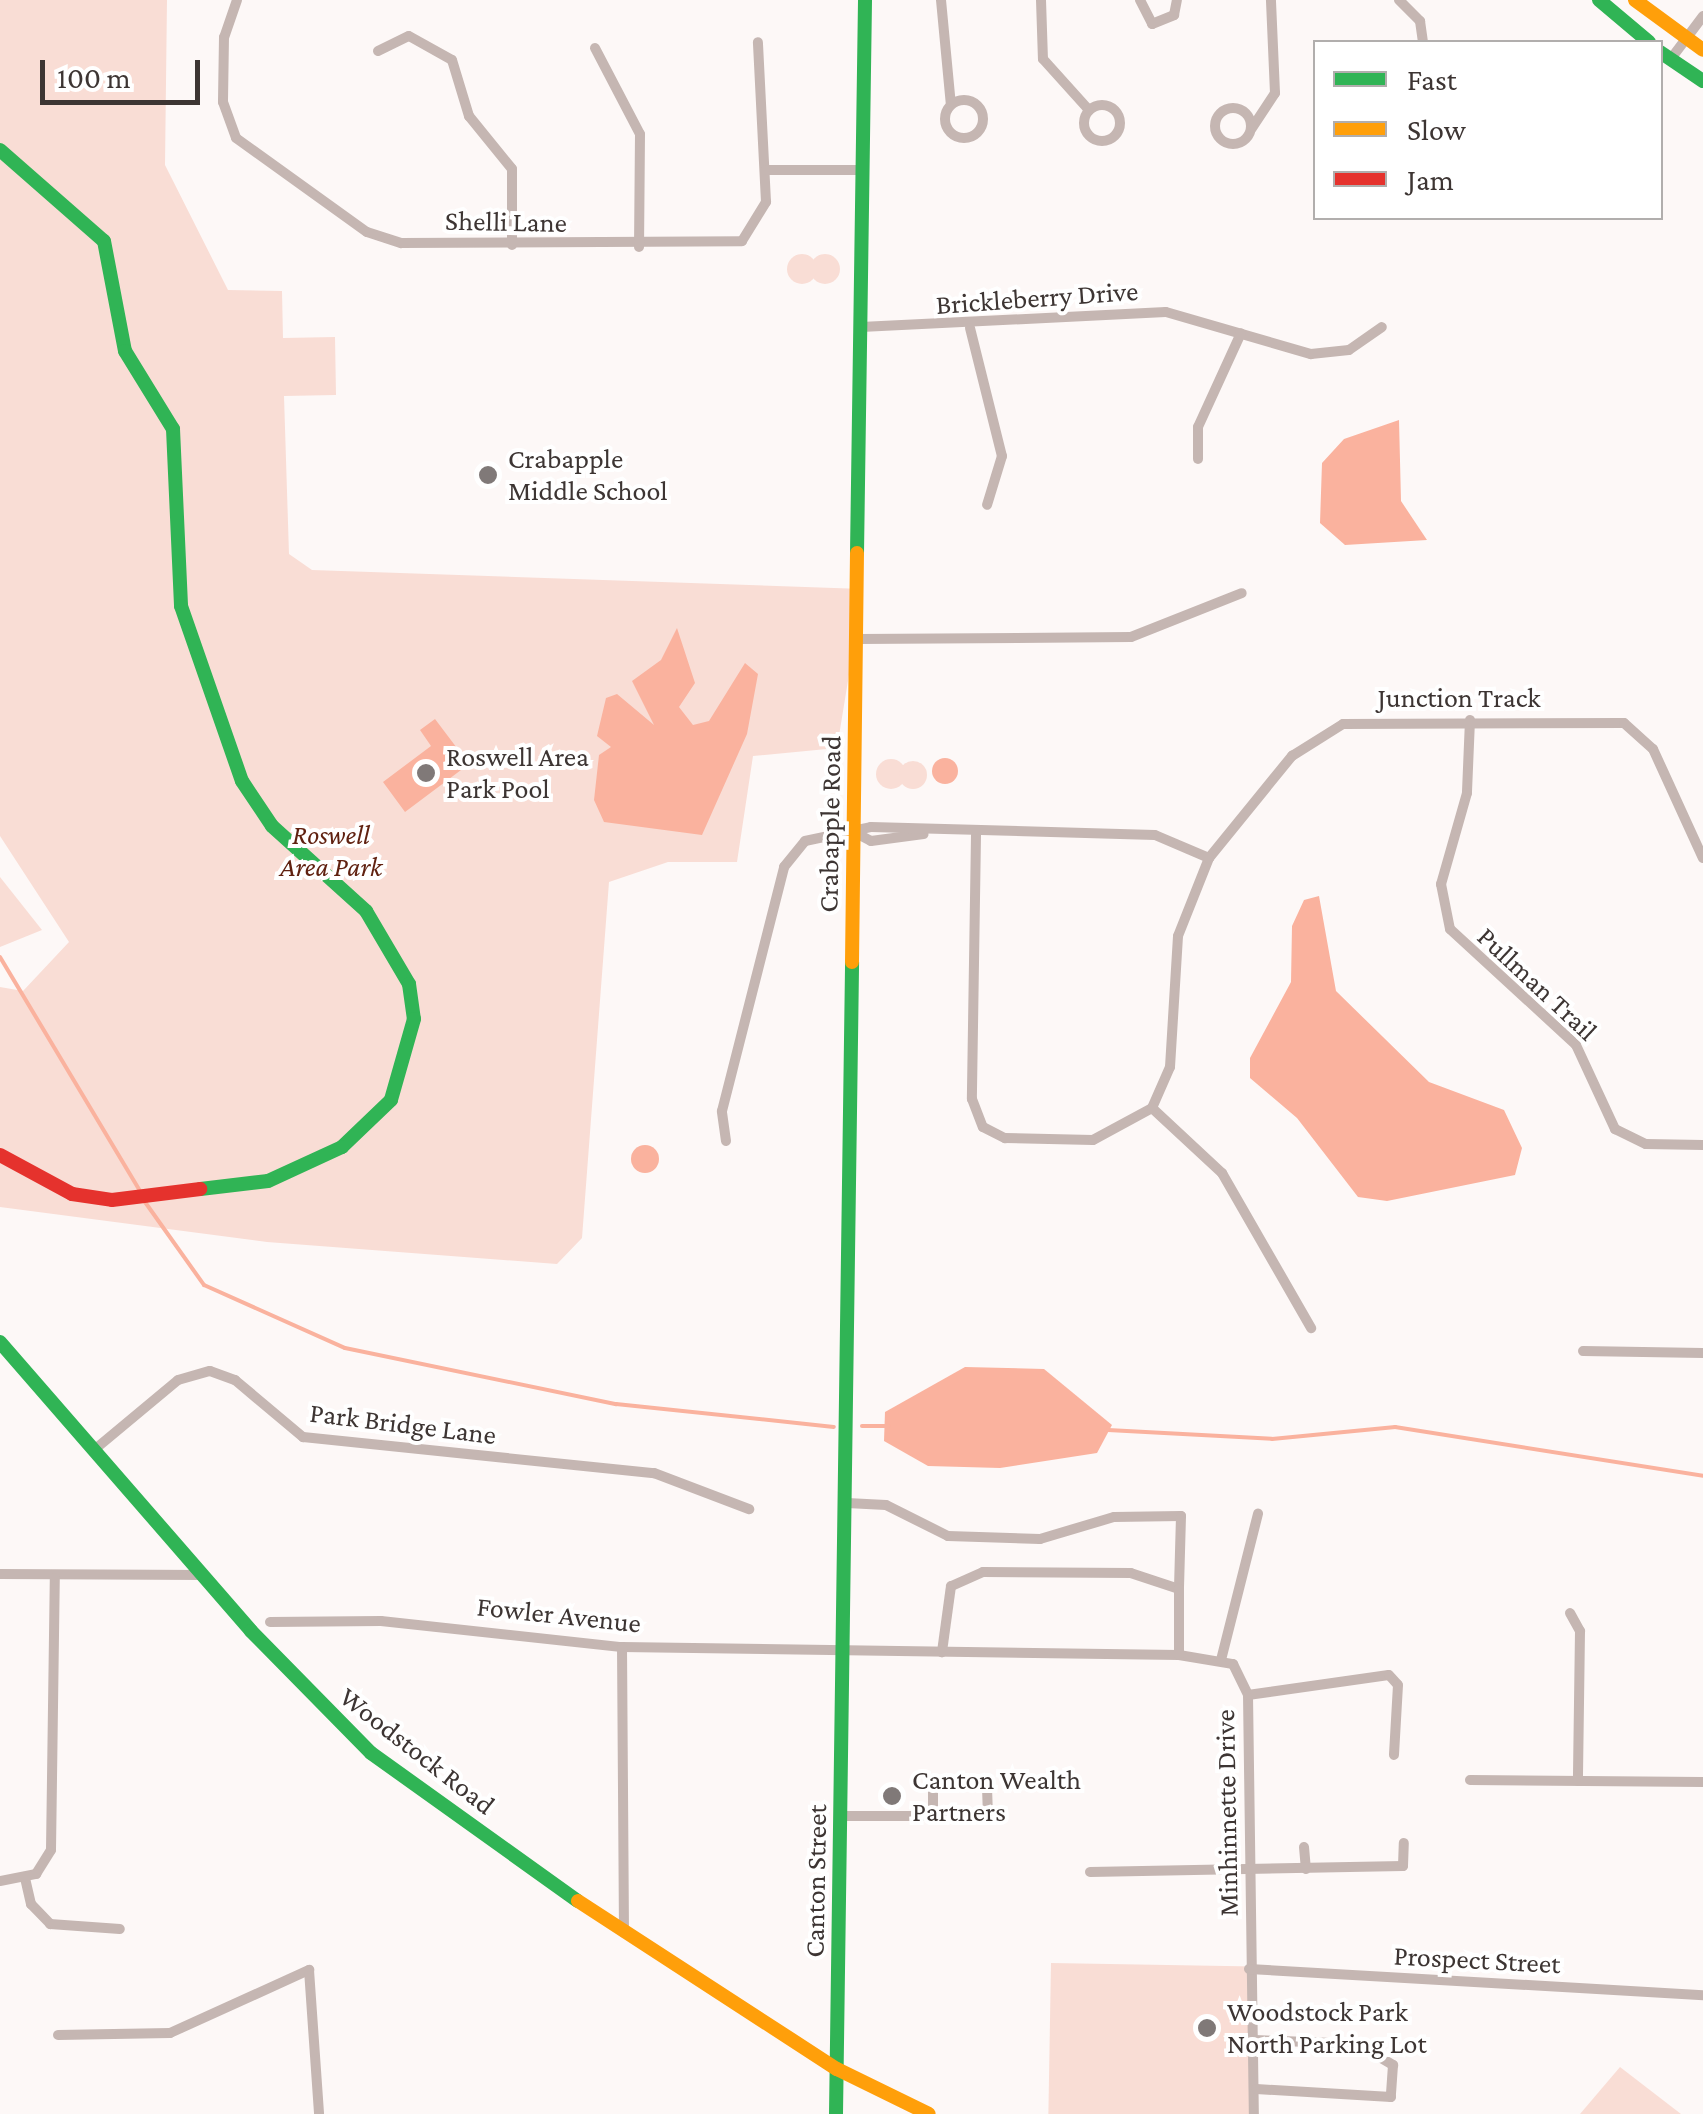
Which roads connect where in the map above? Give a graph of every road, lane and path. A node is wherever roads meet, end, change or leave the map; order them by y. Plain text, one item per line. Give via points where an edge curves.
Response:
1 (236, 0) edge
2 (865, 0) edge
3 (941, 0) edge
4 (1041, 0) edge
5 (1140, 0) edge
6 (1177, 0) edge
7 (1271, 0) edge
8 (1399, 0) edge
9 (1599, 0) edge
10 (1635, 0) edge
11 (1703, 16) edge
12 (1686, 39) junction
13 (1423, 40) edge
14 (1647, 40) edge
15 (758, 42) dead end
16 (595, 48) dead end
17 (1703, 50) edge
18 (378, 51) dead end
19 (1665, 56) edge
20 (1703, 81) edge
21 (951, 105) dead end
22 (1089, 110) dead end
23 (1252, 128) dead end
24 (0, 150) edge
25 (766, 170) junction
26 (863, 170) junction
27 (512, 245) junction
28 (639, 247) junction
29 (862, 327) junction
30 (1382, 327) dead end
31 (970, 328) junction
32 (1241, 333) junction
33 (1198, 460) dead end
34 (987, 505) dead end
35 (1242, 593) dead end
36 (858, 639) junction
37 (1470, 720) junction
38 (854, 832) junction
39 (976, 835) junction
40 (1208, 858) junction
41 (1703, 858) edge
42 (1152, 1108) junction
43 (726, 1141) dead end
44 (1703, 1145) edge
45 (0, 1155) edge
46 (1311, 1328) dead end
47 (0, 1342) edge
48 (1583, 1351) dead end
49 (1703, 1353) edge
50 (94, 1450) junction
51 (847, 1503) junction
52 (749, 1509) dead end
53 (1258, 1514) dead end
54 (0, 1574) edge
55 (202, 1575) junction
56 (55, 1578) junction
57 (1179, 1588) junction
58 (1570, 1612) dead end
59 (270, 1622) dead end
60 (622, 1646) junction
61 (845, 1649) junction
62 (942, 1652) junction
63 (1179, 1655) junction
64 (1221, 1660) junction
65 (1248, 1695) junction
66 (1394, 1755) dead end
67 (1470, 1780) dead end
68 (987, 1781) dead end
69 (1578, 1781) junction
70 (933, 1782) dead end
71 (1703, 1782) edge
72 (843, 1816) junction
73 (933, 1816) junction
74 (1404, 1842) dead end
75 (1304, 1847) dead end
76 (1306, 1869) junction
77 (1090, 1872) dead end
78 (1253, 1872) junction
79 (25, 1878) junction
80 (0, 1880) edge
81 (120, 1929) dead end
82 (624, 1934) junction
83 (328, 1968) dead end
84 (1249, 1969) junction
85 (316, 1976) junction
86 (1703, 1996) edge
87 (58, 2036) dead end
88 (1255, 2040) junction
89 (837, 2068) junction
90 (1256, 2089) junction
91 (319, 2114) edge
92 (836, 2114) edge
93 (929, 2114) edge
94 (1254, 2114) edge

1 - 27 street, Shelli Lane via 224,36 224,102 248,149 378,238
2 - 26 street, Crabapple Road
3 - 21 street
4 - 22 street via 1044,59
5 - 6 street via 1152,24 1174,15
7 - 23 street via 1275,93
8 - 13 street via 1420,21
9 - 14 street
10 - 12 street
11 - 12 street
12 - 17 street
12 - 19 street
15 - 25 street, Shelli Lane
16 - 28 street via 640,134
18 - 27 street via 409,36 452,60 469,116 512,169
19 - 20 street
24 - 45 street via 104,240 125,350 173,429 181,606 242,781 272,826 366,911 409,984 414,1019 392,1100 342,1147 268,1181 112,1200 72,1194
25 - 26 street
25 - 28 street, Shelli Lane via 764,215 742,241
26 - 29 street, Crabapple Road
27 - 28 street, Shelli Lane
29 - 31 street, Brickleberry Drive
29 - 36 street, Crabapple Road
30 - 32 street, Brickleberry Drive via 1337,354
31 - 32 street, Brickleberry Drive via 1128,311 1184,314
31 - 34 street via 1002,456
32 - 33 street via 1198,428
35 - 36 street via 1131,637
36 - 38 street, Crabapple Road
37 - 40 street, Junction Track via 1366,720 1323,732
37 - 41 street, Junction Track via 1633,727 1654,749
37 - 44 street, Pullman Trail via 1467,793 1441,884 1450,929 1576,1045 1615,1129 1646,1144
38 - 39 street via 871,841
38 - 43 street via 813,837 784,866 722,1111
38 - 51 street, Crabapple Road
39 - 40 street via 1155,835
39 - 42 street via 972,1099 982,1127 1005,1138 1093,1140
40 - 42 street, Junction Track via 1178,936 1170,1067
42 - 46 street via 1222,1172
47 - 50 street, Woodstock Road
48 - 49 street
50 - 52 street, Park Bridge Lane via 178,1380 210,1371 235,1380 303,1438 654,1473
50 - 55 street, Woodstock Road
51 - 57 street via 886,1505 948,1536 1040,1538 1165,1510 1181,1516
51 - 61 street, Crabapple Road
53 - 64 street
54 - 56 street
55 - 56 street
55 - 82 street, Woodstock Road via 370,1753
56 - 79 street via 51,1850
57 - 62 street via 1131,1573 998,1568 952,1586
57 - 63 street
58 - 69 street via 1580,1631
59 - 60 street, Fowler Avenue via 381,1621
60 - 61 street, Fowler Avenue
60 - 82 street
61 - 62 street
61 - 72 street, Canton Street
62 - 63 street
63 - 64 street
64 - 65 street, Minhinnette Drive via 1243,1674
65 - 66 street via 1389,1675 1398,1685
65 - 78 street, Minhinnette Drive
67 - 69 street
68 - 73 street via 988,1816
69 - 71 street
70 - 73 street
72 - 73 street
72 - 89 street, Canton Street
74 - 76 street via 1403,1866
75 - 76 street
76 - 78 street
77 - 78 street
78 - 84 street, Minhinnette Drive
79 - 80 street
79 - 81 street via 31,1904 50,1924
82 - 89 street, Woodstock Road
83 - 85 street
84 - 86 street, Prospect Street
84 - 88 street, Minhinnette Drive
85 - 87 street via 300,1970 170,2033
85 - 91 street
88 - 90 street, Minhinnette Drive
88 - 90 street via 1357,2044 1393,2065 1391,2097
89 - 92 street, Canton Street
89 - 93 street, Woodstock Road
90 - 94 street, Minhinnette Drive

